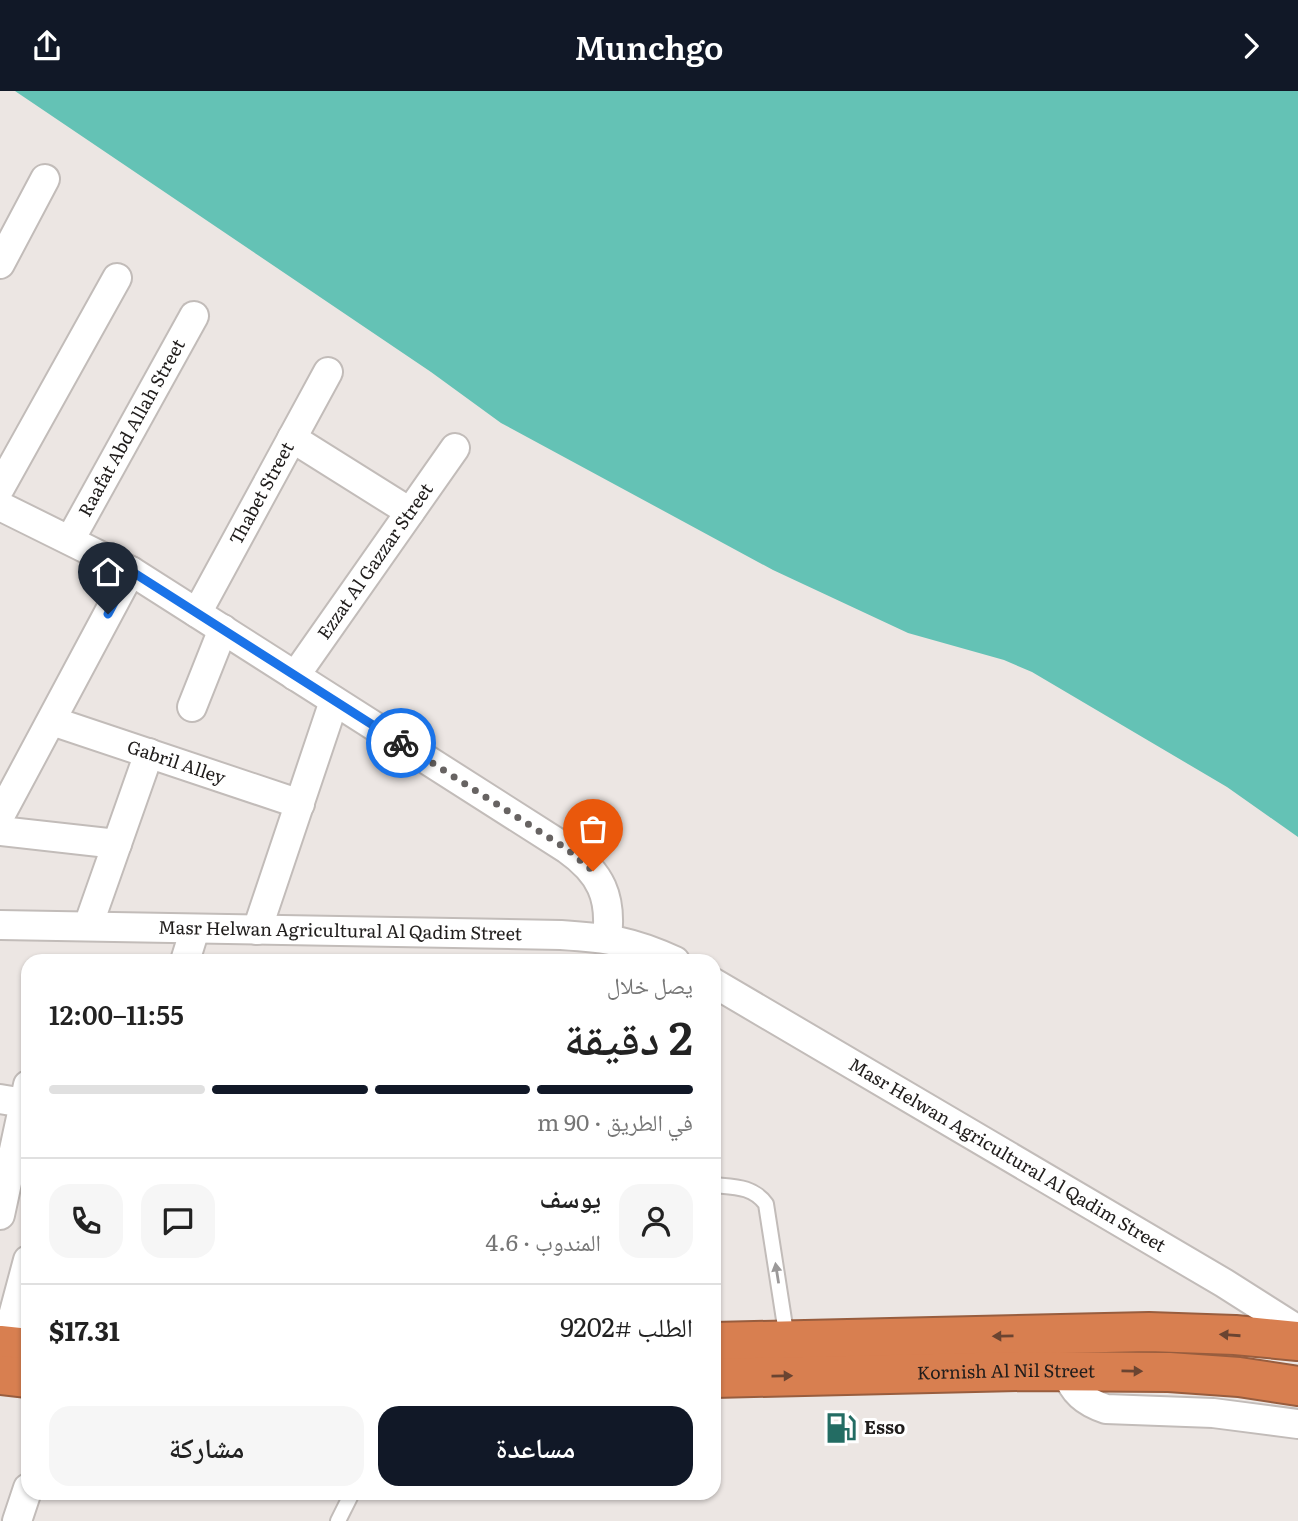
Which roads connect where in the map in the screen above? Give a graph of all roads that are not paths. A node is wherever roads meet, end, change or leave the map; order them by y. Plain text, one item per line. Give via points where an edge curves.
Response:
1 (45, 179) dead end
2 (0, 264) edge
3 (117, 278) dead end
4 (194, 316) dead end
5 (328, 372) dead end
6 (292, 438) junction
7 (455, 448) dead end
8 (0, 488) edge
9 (0, 506) edge
10 (410, 512) junction
11 (70, 540) junction
12 (131, 571) junction
13 (197, 613) junction
14 (223, 629) junction
15 (295, 676) junction
16 (334, 701) junction
17 (192, 707) dead end
18 (52, 721) junction
19 (149, 753) junction
20 (300, 804) junction
21 (0, 816) edge
22 (0, 831) edge
23 (117, 844) junction
24 (0, 925) edge
25 (88, 926) junction
26 (194, 929) junction
27 (257, 930) junction
28 (607, 938) junction
29 (187, 954) edge
30 (660, 954) edge
31 (721, 987) edge
32 (17, 1096) edge
33 (721, 1186) edge
34 (0, 1215) edge
35 (21, 1293) edge
36 (1298, 1330) edge
37 (788, 1340) junction
38 (1298, 1341) edge
39 (721, 1342) edge
40 (8, 1353) edge
41 (21, 1369) edge
42 (1066, 1371) junction
43 (721, 1378) edge
44 (1298, 1386) edge
45 (1298, 1424) edge
46 (24, 1500) edge
47 (348, 1500) edge
48 (17, 1521) edge
49 (338, 1521) edge

1 - 2 street
3 - 8 street
4 - 11 street, Raafat Abd Allah Street
5 - 6 street, Thabet Street
6 - 10 street
6 - 13 street, Thabet Street
7 - 10 street, Ezzat Al Gazzar Street
9 - 11 street
10 - 15 street, Ezzat Al Gazzar Street
11 - 12 street
12 - 13 street
12 - 18 street
13 - 14 street
14 - 15 street
14 - 17 street
15 - 16 street
16 - 20 street
16 - 28 street via 581,859 593,871 608,903
18 - 19 street, Gabril Alley
18 - 21 street
19 - 20 street, Gabril Alley
19 - 23 street
20 - 27 street
22 - 23 street
23 - 25 street
24 - 25 street, Masr Helwan Agricultural Al Qadim Street
25 - 26 street, Masr Helwan Agricultural Al Qadim Street
26 - 27 street, Masr Helwan Agricultural Al Qadim Street
26 - 29 street
27 - 28 street, Masr Helwan Agricultural Al Qadim Street
28 - 30 street, Masr Helwan Agricultural Al Qadim Street
31 - 36 street, Masr Helwan Agricultural Al Qadim Street
32 - 34 street
37 -> 33 lane via 766,1204 748,1189
35 - 40 street
38 -> 37 highway, Kornish Al Nil Street via 1149,1332
37 - 39 highway, Kornish Al Nil Street
40 - 41 highway
43 -> 42 highway, Kornish Al Nil Street
42 -> 44 highway, Kornish Al Nil Street via 1169,1371
42 - 45 street via 1076,1392 1106,1409 1213,1413
46 - 48 street
47 - 49 lane

